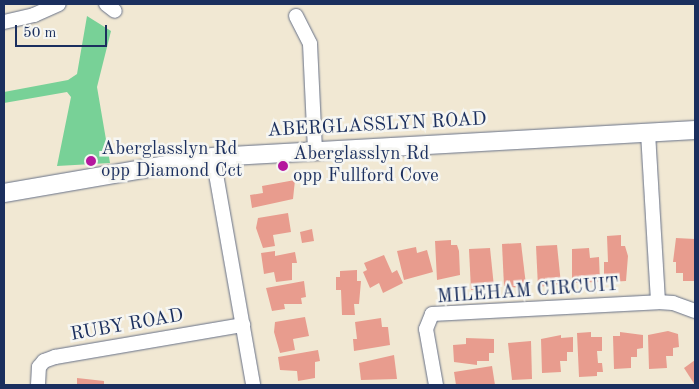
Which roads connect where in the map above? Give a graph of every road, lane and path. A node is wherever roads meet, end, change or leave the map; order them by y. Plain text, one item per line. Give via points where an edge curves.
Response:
1 (59, 4) edge
2 (296, 16) dead end
3 (4, 22) edge
4 (695, 130) edge
5 (648, 133) junction
6 (316, 151) junction
7 (214, 157) junction
8 (4, 193) edge
9 (658, 302) junction
10 (695, 310) edge
11 (243, 325) junction
12 (38, 385) edge
13 (253, 385) edge
14 (436, 385) edge

1 - 3 street via 34,16
2 - 6 street via 310,44
4 - 5 main road, ABERGLASSLYN ROAD
5 - 6 main road, ABERGLASSLYN ROAD
5 - 9 street
6 - 7 main road, ABERGLASSLYN ROAD
7 - 8 main road, ABERGLASSLYN ROAD
7 - 11 street
9 - 10 street, MILEHAM CIRCUIT via 673,302
9 - 14 street, MILEHAM CIRCUIT via 432,314 426,329
11 - 12 street, RUBY ROAD via 55,357 39,367
11 - 13 street

